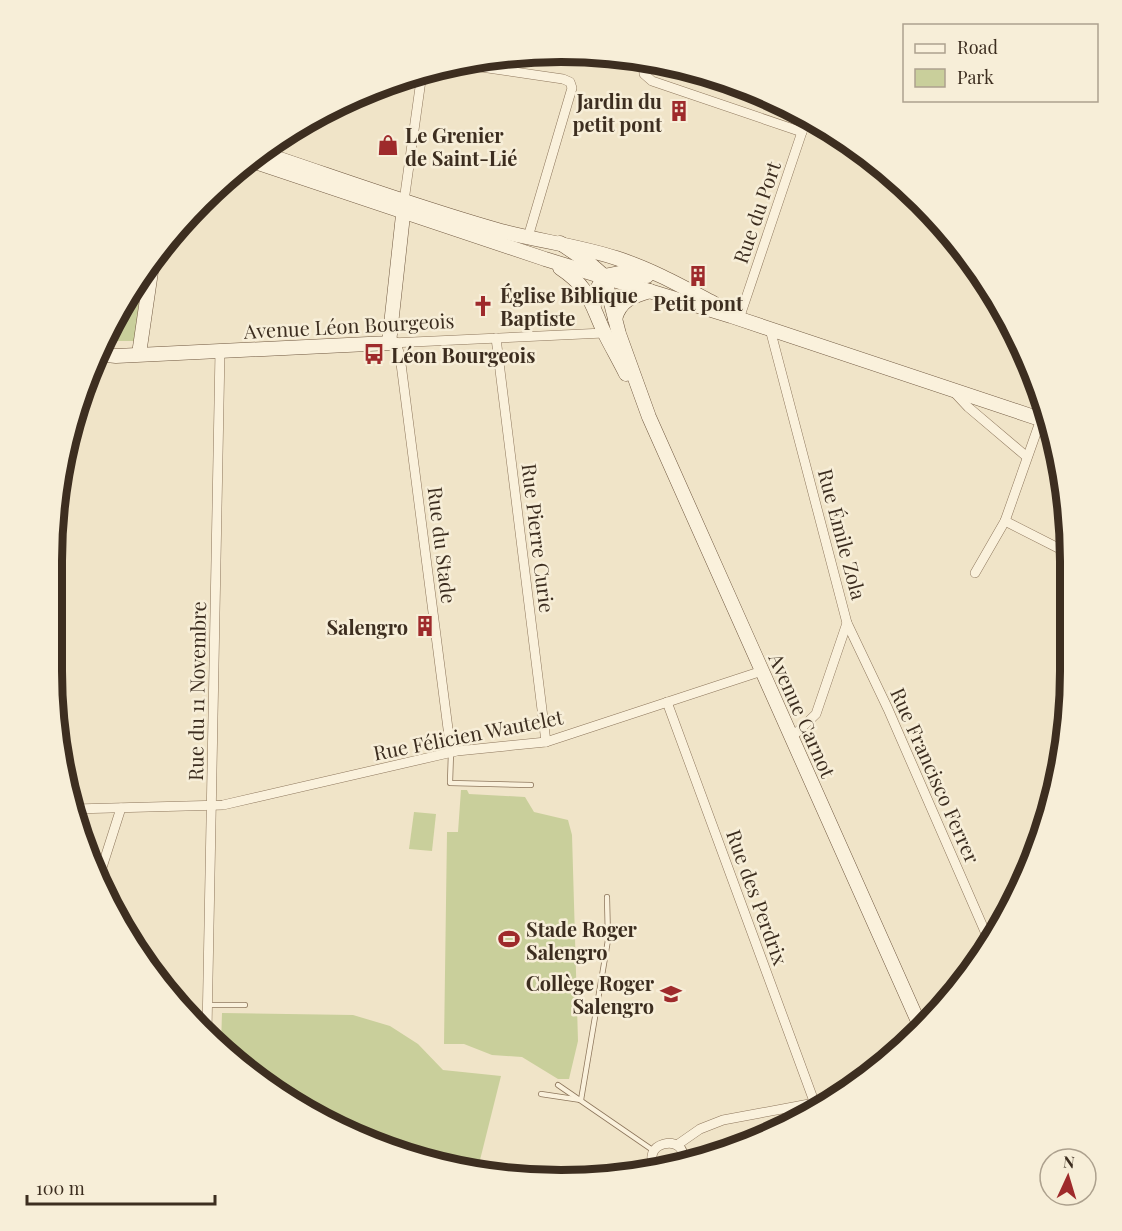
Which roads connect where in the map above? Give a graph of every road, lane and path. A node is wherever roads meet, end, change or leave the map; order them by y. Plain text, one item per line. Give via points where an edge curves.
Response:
1 (485, 68) edge
2 (644, 69) edge
3 (421, 82) edge
4 (804, 125) edge
5 (802, 132) junction
6 (269, 156) edge
7 (259, 163) edge
8 (403, 207) junction
9 (528, 237) junction
10 (560, 243) junction
11 (545, 259) junction
12 (604, 276) junction
13 (150, 277) edge
14 (668, 279) junction
15 (650, 291) junction
16 (594, 305) junction
17 (735, 317) junction
18 (615, 319) junction
19 (770, 329) junction
20 (604, 333) junction
21 (496, 338) junction
22 (393, 343) junction
23 (220, 351) junction
24 (139, 354) junction
25 (106, 355) edge
26 (950, 388) junction
27 (650, 417) junction
28 (1039, 418) edge
29 (1042, 427) edge
30 (1027, 457) junction
31 (1005, 521) junction
32 (1060, 549) edge
33 (975, 573) dead end
34 (848, 623) junction
35 (762, 671) junction
36 (667, 702) junction
37 (792, 737) junction
38 (546, 742) junction
39 (452, 752) junction
40 (531, 785) dead end
41 (212, 806) junction
42 (121, 808) junction
43 (82, 809) edge
44 (100, 860) edge
45 (607, 897) dead end
46 (986, 933) edge
47 (208, 1005) junction
48 (245, 1005) dead end
49 (917, 1020) edge
50 (207, 1022) edge
51 (558, 1085) dead end
52 (541, 1094) dead end
53 (581, 1100) junction
54 (813, 1102) edge
55 (792, 1113) edge
56 (677, 1145) junction
57 (654, 1151) junction
58 (683, 1154) edge
59 (652, 1161) edge

1 - 9 street via 563,79 572,88
2 - 5 street via 652,81
3 - 8 street
4 - 5 street, Rue du Port
5 - 17 street, Rue du Port
6 - 8 main road
7 - 8 main road
8 - 9 main road
8 - 11 main road
8 - 22 main road
9 - 10 main road
10 - 12 main road
10 - 14 main road via 608,255
11 - 12 main road
11 - 16 main road, Avenue Carnot via 573,276
12 - 14 main road via 624,272
12 - 15 main road
12 - 16 main road
12 - 18 main road, Avenue Carnot
13 - 24 main road
14 - 17 main road
15 - 17 main road
15 - 18 main road via 629,298
16 - 20 main road, Avenue Carnot
17 - 19 main road
18 - 27 main road, Avenue Carnot
19 - 26 main road
19 - 34 street, Rue Émile Zola
20 - 21 street, Avenue Léon Bourgeois
20 - 27 main road, Avenue Carnot
21 - 22 street, Avenue Léon Bourgeois
21 - 38 street, Rue Pierre Curie
22 - 23 main road, Avenue Léon Bourgeois
22 - 39 street, Rue du Stade via 400,356
23 - 24 main road, Avenue Léon Bourgeois
23 - 41 street, Rue du 11 Novembre
24 - 25 main road, Avenue Léon Bourgeois
26 - 28 main road
26 - 30 street
27 - 35 main road, Avenue Carnot
29 - 30 street
30 - 31 street
31 - 32 street
31 - 33 street
34 - 37 street, Rue Émile Zola via 816,714
34 - 46 street, Rue Francisco Ferrer
35 - 36 street, Rue Félicien Wautelet
35 - 37 main road, Avenue Carnot
36 - 38 street, Rue Félicien Wautelet
36 - 54 street, Rue des Perdrix
37 - 49 main road, Avenue Carnot
38 - 39 street, Rue Félicien Wautelet
39 - 40 lane via 450,783
39 - 41 street, Rue Félicien Wautelet
41 - 42 street, Rue Félicien Wautelet
41 - 47 street, Rue du 11 Novembre
42 - 43 street, Rue Félicien Wautelet
42 - 44 street
45 - 53 lane via 608,940
47 - 48 lane
47 - 50 street, Rue du 11 Novembre
51 - 53 lane
52 - 53 lane
53 - 57 lane
55 - 56 street via 723,1120 700,1129
56 - 57 street via 661,1144
56 - 58 street
57 - 59 street

